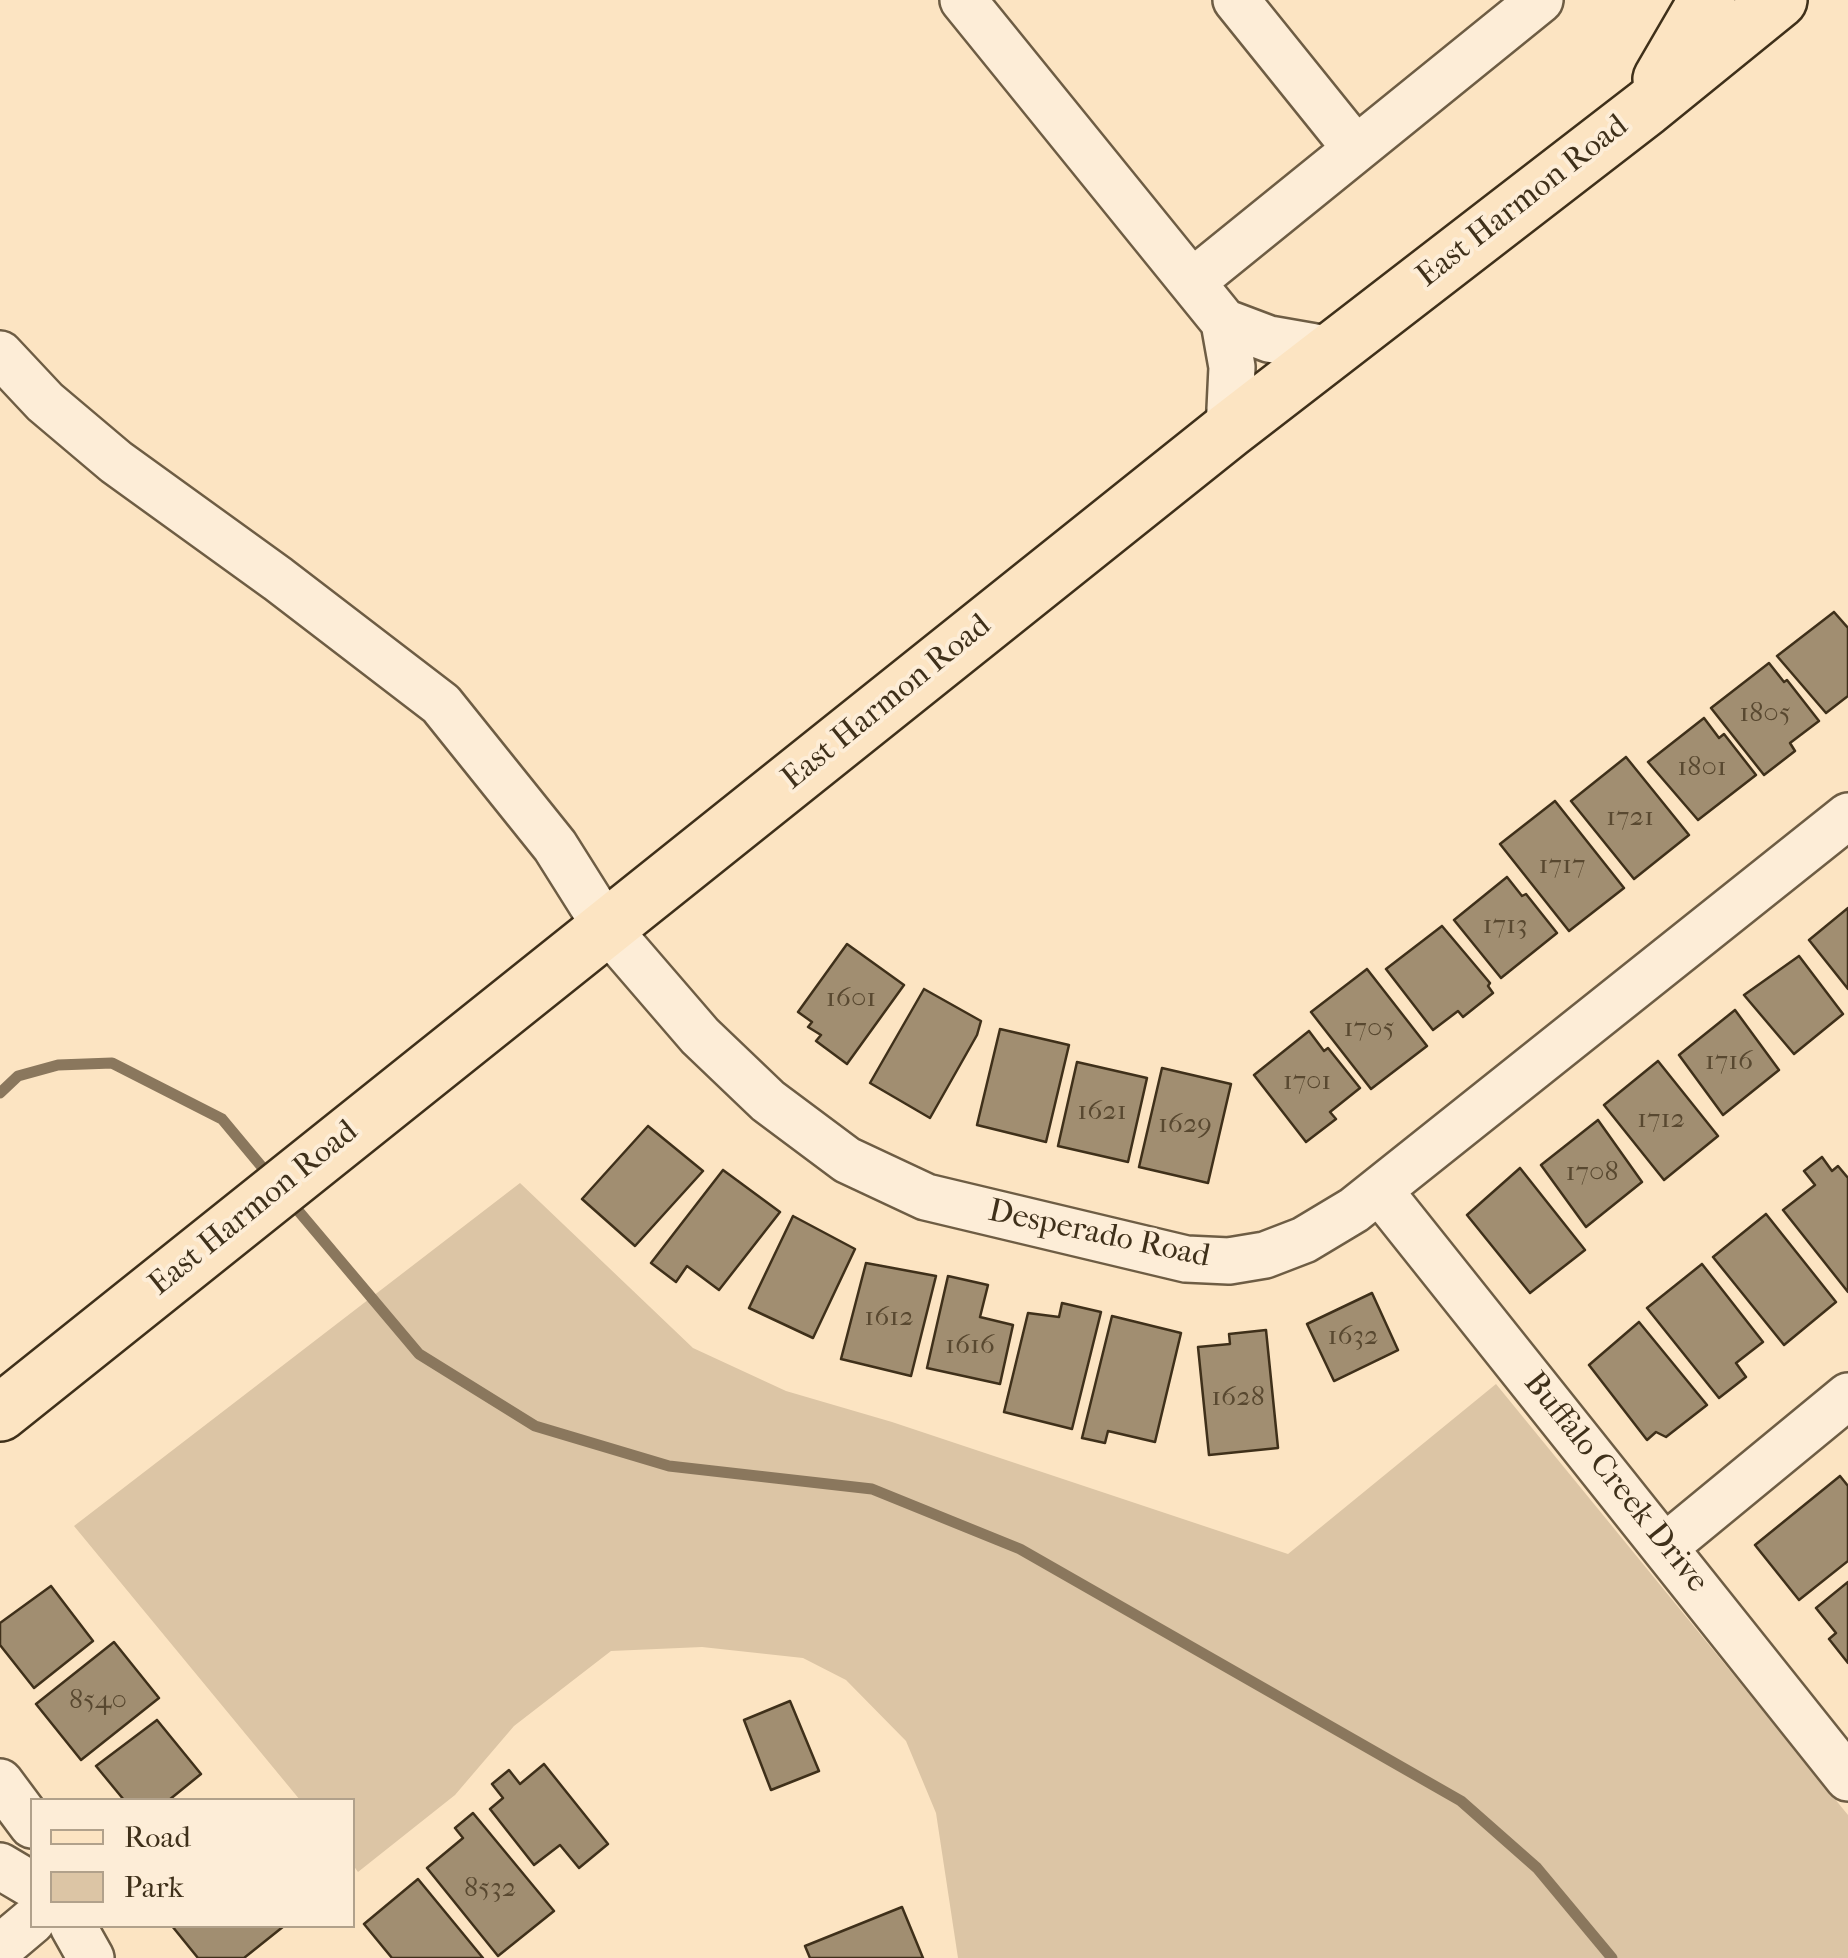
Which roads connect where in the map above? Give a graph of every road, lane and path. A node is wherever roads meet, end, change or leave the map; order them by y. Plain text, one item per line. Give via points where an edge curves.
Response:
1 (963, 0) edge
2 (1236, 0) edge
3 (1540, 0) edge
4 (1708, 0) edge
5 (1779, 0) edge
6 (1646, 108) junction
7 (1356, 149) junction
8 (1192, 282) junction
9 (1224, 322) junction
10 (1332, 350) junction
11 (0, 354) edge
12 (1229, 430) junction
13 (1848, 816) edge
14 (606, 927) junction
15 (1379, 1190) junction
16 (1848, 1396) edge
17 (0, 1414) edge
18 (1666, 1546) junction
19 (1848, 1778) edge
20 (0, 1782) edge
21 (30, 1822) edge
22 (0, 1866) edge
23 (30, 1884) edge
24 (30, 1924) edge
25 (74, 1928) edge
26 (0, 1948) edge
27 (91, 1958) edge

1 - 8 street
2 - 7 street
3 - 7 street
4 - 6 main road
5 - 6 main road, East Harmon Road
6 - 10 main road, East Harmon Road
7 - 8 street
8 - 9 street
9 - 10 street via 1269,339
9 - 12 street via 1232,368
10 - 12 main road, East Harmon Road
11 - 14 street, Desperado Road via 116,462 441,704 554,846
12 - 14 main road, East Harmon Road
13 - 15 street, Desperado Road
14 - 15 street, Desperado Road via 700,1036 768,1101 846,1160 926,1197 1186,1259 1229,1262 1304,1240
14 - 17 main road, East Harmon Road
15 - 18 street, Buffalo Creek Drive
16 - 18 street
18 - 19 street, Buffalo Creek Drive
20 - 21 street
22 - 23 street
24 - 26 street
25 - 27 street

